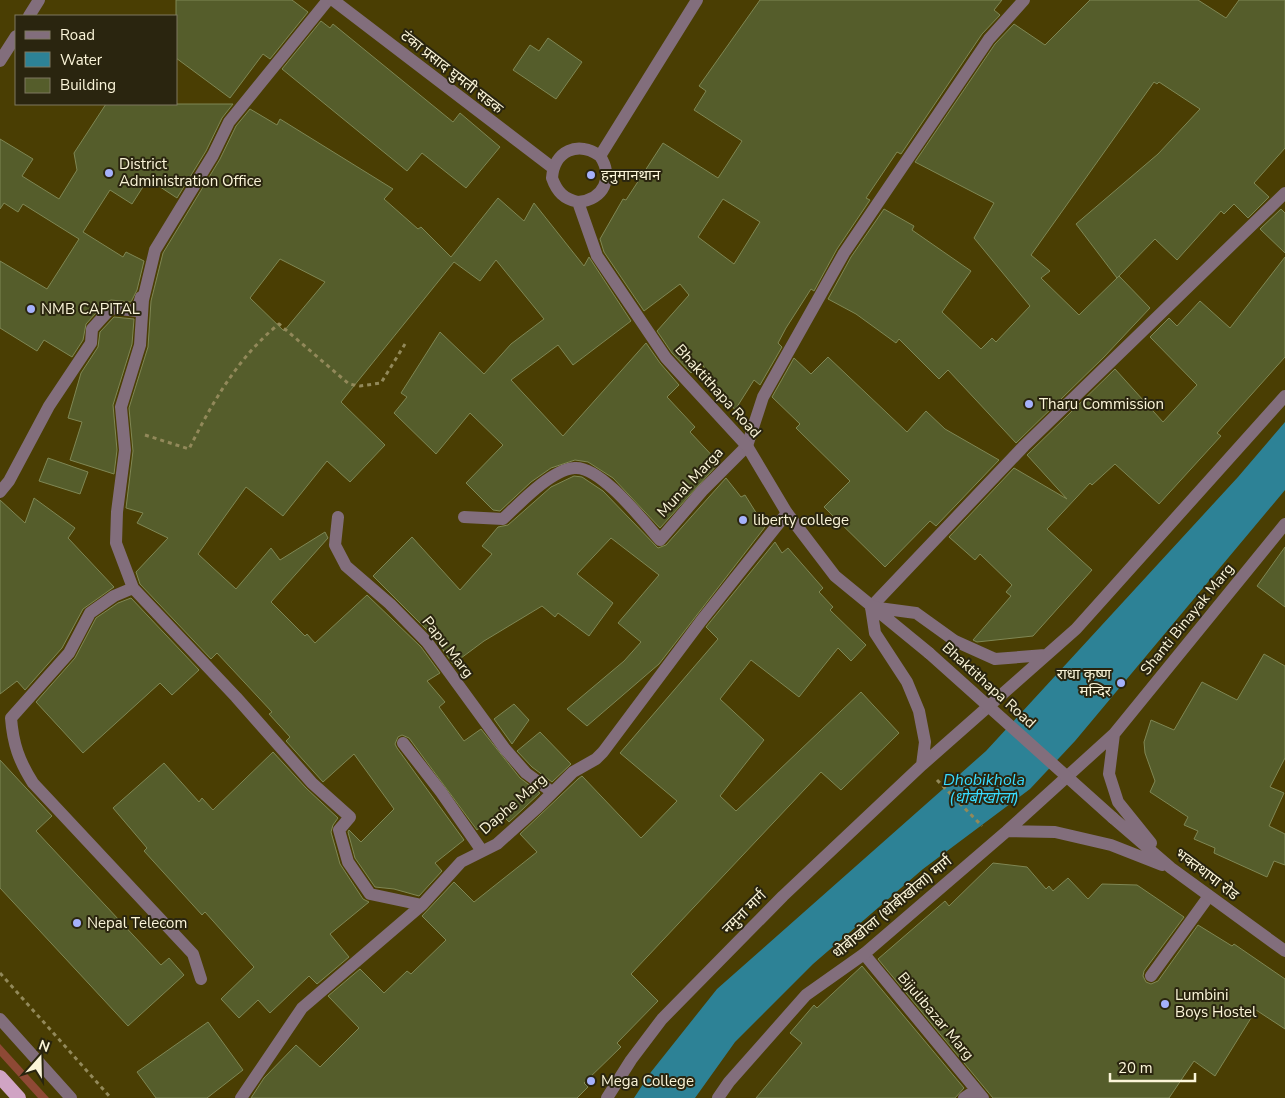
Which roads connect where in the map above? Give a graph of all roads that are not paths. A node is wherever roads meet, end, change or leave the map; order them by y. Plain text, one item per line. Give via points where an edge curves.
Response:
1 (39, 0) edge
2 (328, 0) edge
3 (333, 0) edge
4 (697, 0) edge
5 (1024, 0) edge
6 (30, 15) edge
7 (15, 38) edge
8 (0, 61) edge
9 (600, 156) junction
10 (553, 168) junction
11 (1285, 193) edge
12 (578, 202) junction
13 (150, 272) junction
14 (1285, 396) edge
15 (747, 446) junction
16 (0, 492) edge
17 (787, 513) junction
18 (338, 517) dead end
19 (464, 517) dead end
20 (1285, 524) edge
21 (133, 588) junction
22 (871, 607) junction
23 (1045, 655) junction
24 (1114, 734) junction
25 (402, 743) dead end
26 (922, 765) junction
27 (552, 792) junction
28 (1113, 818) joint
29 (1008, 831) junction
30 (482, 851) junction
31 (1171, 868) junction
32 (1209, 896) junction
33 (422, 905) junction
34 (1285, 951) edge
35 (864, 954) junction
36 (1151, 976) dead end
37 (201, 979) dead end
38 (0, 1018) edge
39 (0, 1077) edge
40 (980, 1094) edge
41 (19, 1098) edge
42 (71, 1098) edge
43 (241, 1098) edge
44 (607, 1098) edge
45 (718, 1098) edge
46 (964, 1098) edge

1 - 6 street
2 - 13 street via 229,122 213,155 155,250
3 - 10 street, टंका प्रसाद घुमती सडक
4 - 9 street
5 - 15 street via 984,47 844,253 763,397
7 - 8 street
9 - 10 street via 592,150 573,148 564,153
9 - 12 street via 605,164 607,182 596,197
10 - 12 street via 552,178 561,195
11 - 22 street via 1024,446
12 - 15 street, Bhaktithapa Road via 597,256 666,358
13 - 16 street via 137,311 111,308 92,329 91,343 49,406
13 - 21 street via 143,300 140,344 122,407 125,450 116,543
14 - 23 street, नमुना मार्ग via 1076,629
15 - 17 street, Bhaktithapa Road
15 - 19 street, Munal Marga via 660,540 618,494 590,470 574,468 550,478 503,519
17 - 22 street, Bhaktithapa Road via 835,576
17 - 27 street, Daphe Marg via 603,752 572,772
18 - 27 street, Papu Marg via 335,545 346,566 427,642 505,749 526,773
20 - 24 street, Shanti Binayak Marg
21 - 33 street via 312,783 350,817 339,830 348,862 370,894
21 - 37 street via 114,596 90,613 69,653 11,718 12,739 20,762 33,783 193,954
22 - 23 street via 916,613 955,641 995,659
22 - 26 street via 875,633 907,682 919,711 925,742
22 - 28 street, Bhaktithapa Road, bridge via 929,653
23 - 26 street, नमुना मार्ग
24 - 29 street, Shanti Binayak Marg
24 - 31 street via 1109,774 1118,802
25 - 30 street
26 - 44 street, नमुना मार्ग via 783,896 662,1019
27 - 30 street, Daphe Marg via 497,844
28 - 31 street, भक्तथापा रोड
29 - 31 street via 1055,832 1111,845
29 - 35 street, धोबीखोला (धोबीखोला) मार्ग
30 - 33 street, Daphe Marg via 461,862
31 - 32 street, भक्तथापा रोड
32 - 34 street, भक्तथापा रोड
32 - 36 street
33 - 43 street, Daphe Marg via 302,1008
35 - 40 street, Bijulibazar Marg
35 - 45 street, धोबीखोला (धोबीखोला) मार्ग via 806,995
38 - 42 street
39 - 41 highway
40 - 46 street

